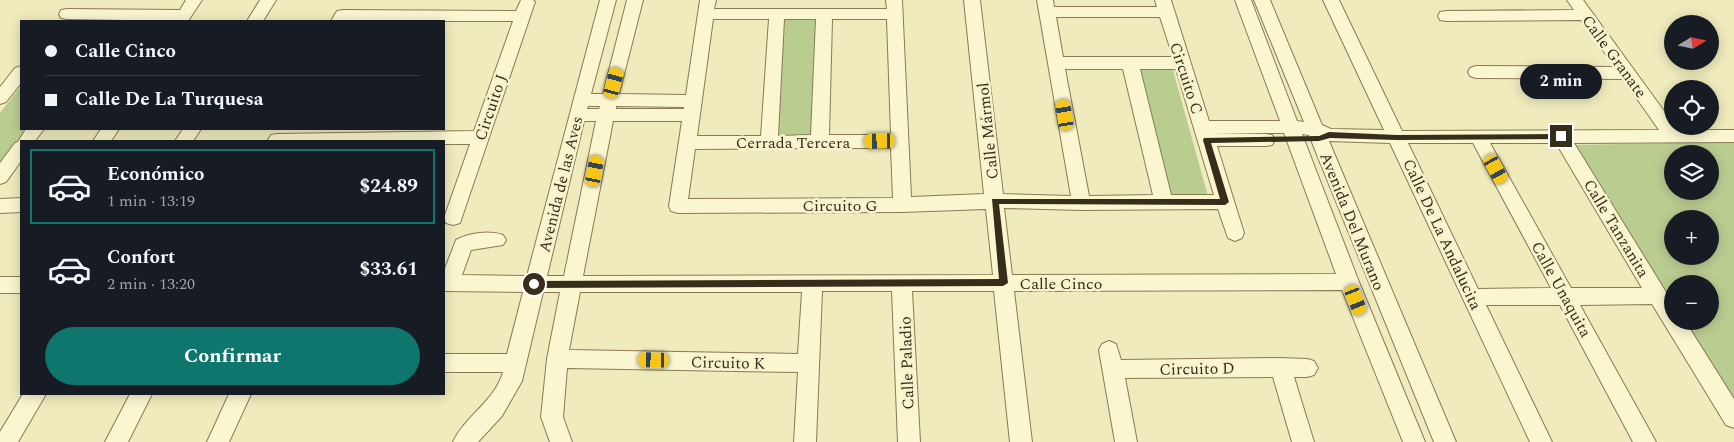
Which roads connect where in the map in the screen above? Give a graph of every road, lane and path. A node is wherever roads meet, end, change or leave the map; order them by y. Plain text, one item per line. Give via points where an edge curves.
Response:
1 (78, 0) edge
2 (194, 0) edge
3 (268, 0) edge
4 (427, 0) edge
5 (443, 0) edge
6 (608, 0) edge
7 (635, 0) edge
8 (972, 0) edge
9 (1243, 0) edge
10 (1262, 0) edge
11 (1331, 0) edge
12 (1575, 0) edge
13 (1046, 6) edge
14 (1164, 6) edge
15 (706, 7) edge
16 (895, 7) edge
17 (777, 13) junction
18 (824, 14) junction
19 (1586, 15) junction
20 (1446, 16) dead end
21 (64, 18) edge
22 (182, 18) edge
23 (403, 18) edge
24 (437, 18) edge
25 (257, 20) edge
26 (340, 20) edge
27 (1055, 62) junction
28 (1130, 63) junction
29 (1182, 63) junction
30 (1476, 72) dead end
31 (20, 73) edge
32 (1627, 73) junction
33 (0, 98) edge
34 (579, 107) junction
35 (608, 107) junction
36 (693, 108) junction
37 (400, 133) edge
38 (1293, 133) junction
39 (349, 134) edge
40 (1204, 134) junction
41 (1321, 134) junction
42 (1733, 135) edge
43 (1561, 136) junction
44 (1673, 136) junction
45 (279, 137) edge
46 (480, 137) junction
47 (1397, 137) junction
48 (1478, 137) junction
49 (900, 141) junction
50 (687, 142) junction
51 (769, 142) junction
52 (820, 142) junction
53 (20, 149) edge
54 (0, 177) edge
55 (452, 200) edge
56 (995, 201) junction
57 (1225, 202) junction
58 (1081, 203) junction
59 (1164, 203) junction
60 (20, 205) edge
61 (902, 205) junction
62 (0, 206) edge
63 (453, 218) dead end
64 (1235, 233) dead end
65 (496, 240) dead end
66 (1349, 282) junction
67 (446, 283) edge
68 (902, 283) junction
69 (1003, 283) junction
70 (20, 284) edge
71 (534, 284) junction
72 (572, 284) junction
73 (812, 284) junction
74 (0, 285) edge
75 (1566, 296) junction
76 (1658, 296) junction
77 (1473, 297) junction
78 (1664, 306) edge
79 (1679, 330) edge
80 (558, 359) junction
81 (445, 363) edge
82 (515, 363) junction
83 (809, 363) junction
84 (1280, 367) junction
85 (1308, 368) dead end
86 (34, 395) edge
87 (140, 395) edge
88 (240, 395) edge
89 (1734, 418) edge
90 (6, 442) edge
91 (116, 442) edge
92 (218, 442) edge
93 (464, 442) edge
94 (561, 442) edge
95 (805, 442) edge
96 (909, 442) edge
97 (1020, 442) edge
98 (1126, 442) edge
99 (1303, 442) edge
100 (1414, 442) edge
101 (1445, 442) edge
102 (1541, 442) edge
103 (1645, 442) edge

1 - 21 street
2 - 22 street
3 - 25 street
4 - 24 street
5 - 24 street
6 - 34 street, Avenida de las Aves
7 - 35 street, Avenida de las Aves
8 - 56 street, Calle Mármol
9 - 38 street, Avenida Del Murano
10 - 41 street, Avenida Del Murano
11 - 47 street, Calle De La Andalucita
12 - 19 street, Calle Granate
13 - 14 street, Circuito C
13 - 27 street, Circuito C
14 - 29 street, Circuito C
15 - 17 street, Circuito G
15 - 36 street, Circuito G
16 - 18 street, Circuito G
16 - 49 street, Circuito G
17 - 18 street, Circuito G
17 - 51 street
18 - 52 street
19 - 20 street
19 - 32 street, Calle Granate
21 - 22 street
23 - 24 street, Circuito J
23 - 26 street, Circuito J via 343,15
24 - 46 street, Circuito J via 525,8
27 - 28 street
27 - 58 street, Circuito C
28 - 29 street
28 - 59 street
29 - 40 street, Circuito C
30 - 32 street
31 - 33 street
32 - 44 street, Calle Granate
34 - 35 street
34 - 71 street, Avenida de las Aves
35 - 36 street
35 - 72 street, Avenida de las Aves
36 - 50 street, Circuito G
37 - 39 street
37 - 46 street
38 - 40 street
38 - 41 street
38 - 66 street, Avenida Del Murano
39 - 45 street
40 - 57 street, Circuito C
41 - 47 street
41 - 101 street, Avenida Del Murano
42 - 44 street
43 - 44 street
43 - 48 street
43 - 76 street, Calle Tanzanita
46 - 55 street, Circuito J
47 - 48 street
47 - 77 street, Calle De La Andalucita
48 - 75 street, Calle Unaquita
49 - 52 street, Cerrada Tercera
49 - 61 street, Circuito G
50 - 51 street, Cerrada Tercera
50 - 61 street, Circuito G via 678,206
51 - 52 street, Cerrada Tercera
53 - 54 street
55 - 63 street, Circuito J
56 - 58 street
56 - 61 street
56 - 69 street, Calle Mármol
57 - 59 street
57 - 64 street, Circuito C
58 - 59 street
60 - 62 street
65 - 67 street via 463,245
66 - 69 street, Calle Cinco
66 - 100 street, Avenida Del Murano
67 - 71 street, Calle Cinco
68 - 69 street, Calle Cinco
68 - 73 street, Calle Cinco
68 - 96 street, Calle Paladio
69 - 97 street, Calle Mármol
70 - 74 street
71 - 72 street, Calle Cinco
71 - 82 street, Avenida de las Aves
72 - 73 street, Calle Cinco
72 - 80 street, Avenida de las Aves
73 - 83 street
75 - 76 street
75 - 77 street
75 - 103 street, Calle Unaquita
76 - 78 street, Calle Tanzanita
77 - 102 street, Calle De La Andalucita
79 - 89 street, Calle Tanzanita
80 - 83 street, Circuito K
80 - 94 street, Avenida de las Aves via 552,417
81 - 82 street
82 - 93 street, Avenida de las Aves via 511,381 494,409
83 - 95 street
84 - 85 street, Circuito D
84 - 98 street, Circuito D via 1111,359
84 - 99 street
86 - 90 street
87 - 91 street
88 - 92 street

